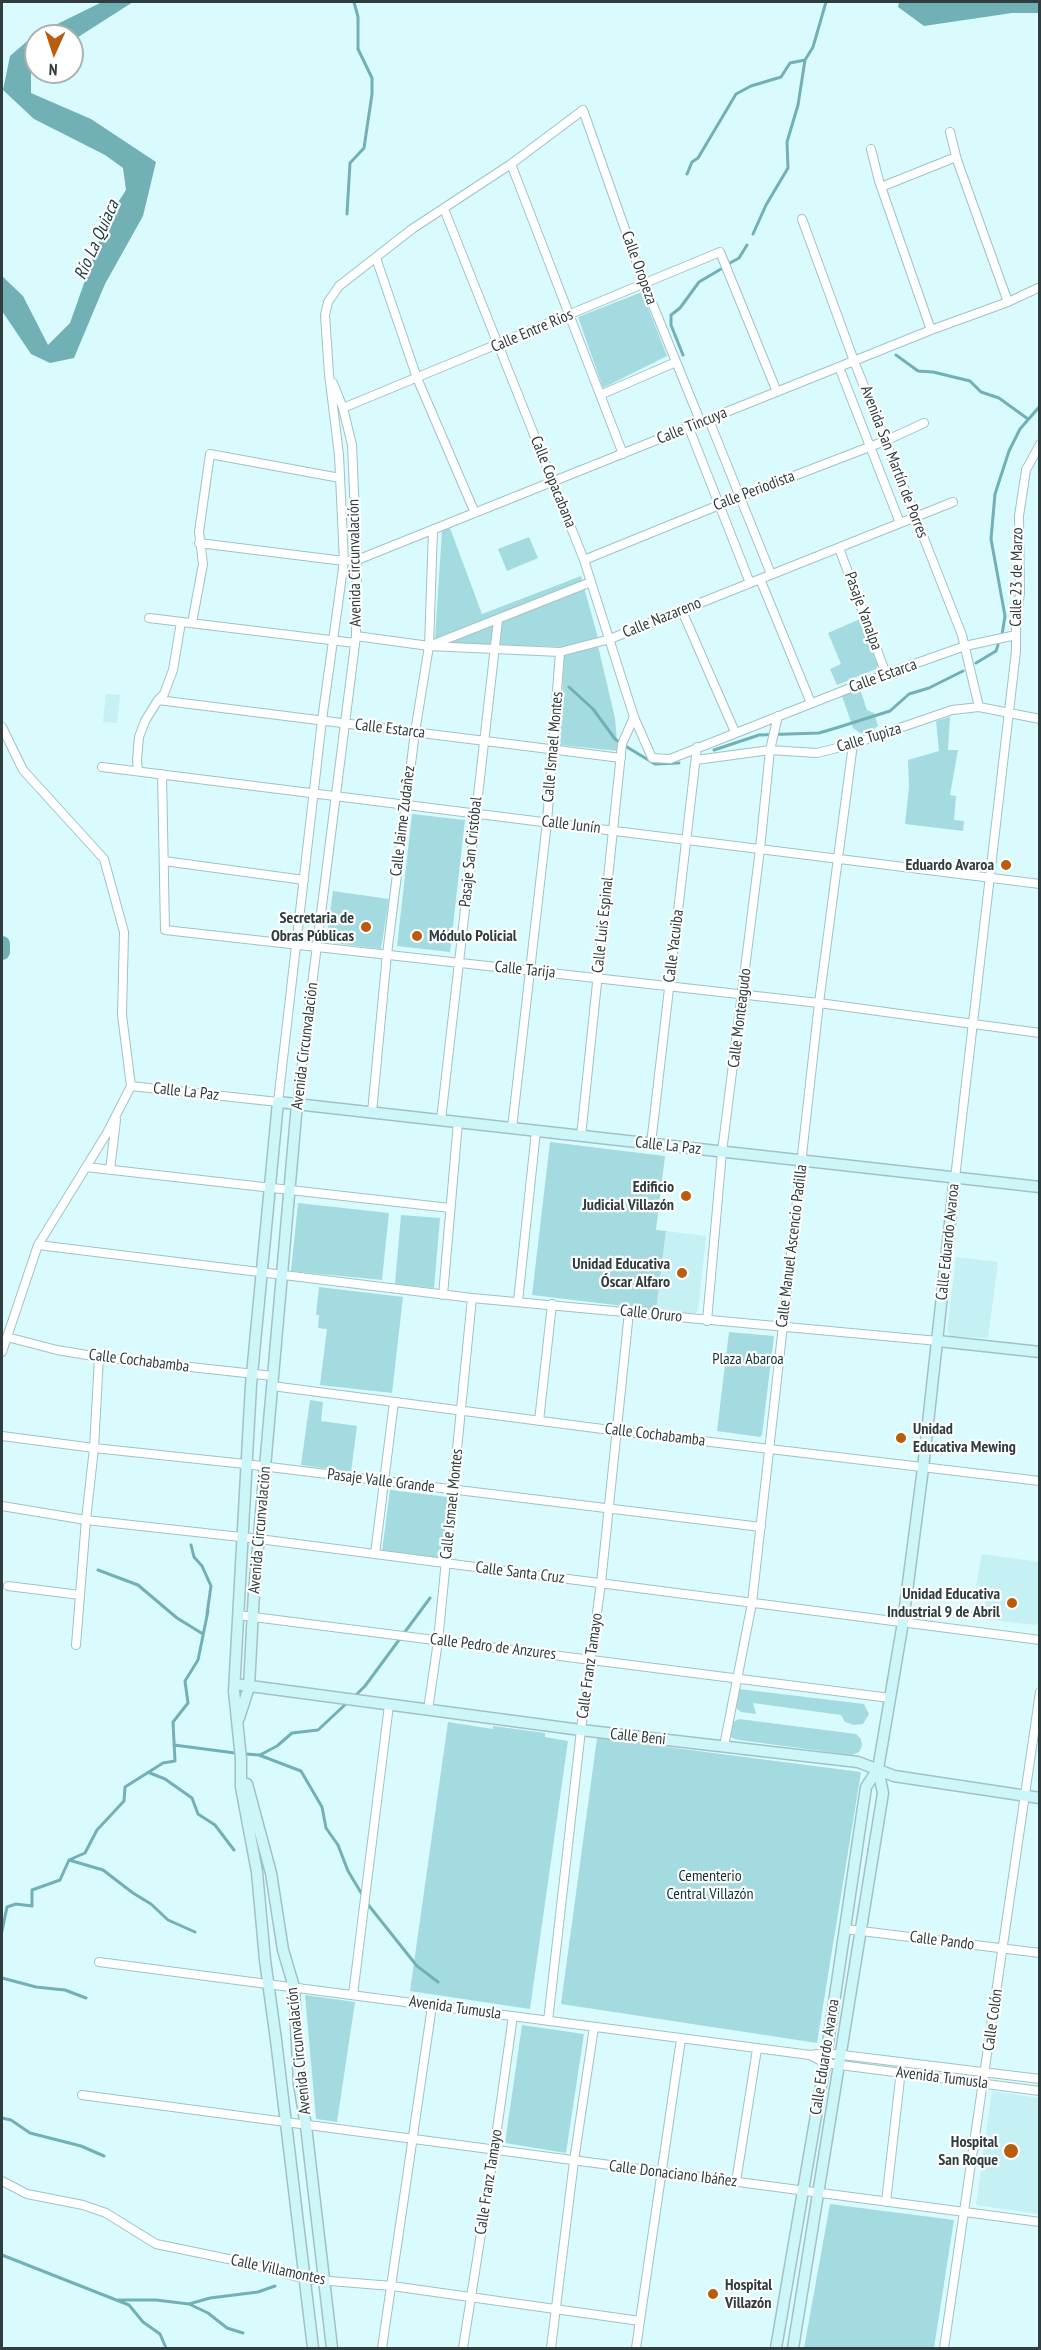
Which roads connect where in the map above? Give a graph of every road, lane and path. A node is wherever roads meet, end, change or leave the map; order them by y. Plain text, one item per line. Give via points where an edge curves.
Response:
1 (583, 110) joint
2 (950, 132) dead end
3 (871, 150) dead end
4 (956, 157) junction
5 (511, 164) junction
6 (881, 187) junction
7 (444, 209) junction
8 (802, 219) dead end
9 (376, 258) junction
10 (644, 283) junction
11 (1040, 287) edge
12 (1008, 302) junction
13 (569, 315) junction
14 (931, 330) junction
15 (498, 345) junction
16 (854, 361) junction
17 (676, 362) junction
18 (839, 367) junction
19 (329, 374) junction
20 (417, 378) junction
21 (777, 392) junction
22 (600, 395) junction
23 (343, 408) junction
24 (705, 422) junction
25 (924, 423) dead end
26 (689, 428) junction
27 (885, 441) junction
28 (1040, 444) edge
29 (872, 446) junction
30 (623, 454) junction
31 (340, 478) junction
32 (552, 481) junction
33 (739, 497) junction
34 (953, 502) dead end
35 (719, 504) junction
36 (475, 513) junction
37 (915, 517) junction
38 (900, 523) junction
39 (433, 530) junction
40 (199, 543) junction
41 (839, 548) junction
42 (357, 560) junction
43 (584, 560) junction
44 (344, 561) junction
45 (771, 574) junction
46 (760, 579) junction
47 (591, 582) junction
48 (750, 583) junction
49 (682, 610) junction
50 (149, 618) dead end
51 (498, 620) junction
52 (181, 622) junction
53 (192, 623) junction
54 (1016, 635) junction
55 (610, 639) junction
56 (355, 640) junction
57 (333, 641) junction
58 (429, 646) junction
59 (965, 646) junction
60 (493, 649) junction
61 (560, 652) junction
62 (886, 674) junction
63 (158, 700) junction
64 (811, 703) junction
65 (979, 707) junction
66 (1009, 713) junction
67 (778, 716) junction
68 (634, 717) junction
69 (1040, 719) edge
70 (322, 720) junction
71 (344, 723) junction
72 (2, 727) edge
73 (415, 732) junction
74 (735, 732) junction
75 (483, 740) junction
76 (853, 744) junction
77 (697, 747) junction
78 (554, 749) junction
79 (770, 750) junction
80 (621, 758) junction
81 (652, 758) joint
82 (696, 760) junction
83 (102, 767) dead end
84 (138, 771) junction
85 (162, 774) junction
86 (314, 793) junction
87 (337, 796) junction
88 (406, 804) junction
89 (475, 813) junction
90 (547, 822) junction
91 (614, 831) junction
92 (687, 840) junction
93 (760, 849) junction
94 (837, 858) junction
95 (164, 861) junction
96 (989, 878) junction
97 (304, 880) junction
98 (1040, 884) edge
99 (296, 944) junction
100 (318, 947) junction
101 (387, 954) junction
102 (458, 962) junction
103 (529, 970) junction
104 (597, 978) junction
105 (670, 986) junction
106 (743, 994) junction
107 (819, 1003) junction
108 (975, 1024) junction
109 (1040, 1033) edge
110 (130, 1086) junction
111 (278, 1102) junction
112 (297, 1104) junction
113 (372, 1112) junction
114 (117, 1113) junction
115 (441, 1120) junction
116 (458, 1122) junction
117 (512, 1128) junction
118 (536, 1131) junction
119 (581, 1136) junction
120 (651, 1144) junction
121 (722, 1152) junction
122 (802, 1161) junction
123 (86, 1167) junction
124 (110, 1170) junction
125 (955, 1178) junction
126 (1040, 1187) edge
127 (270, 1188) junction
128 (289, 1190) junction
129 (450, 1208) junction
130 (38, 1245) junction
131 (262, 1272) junction
132 (282, 1275) junction
133 (443, 1295) junction
134 (472, 1298) junction
135 (518, 1301) junction
136 (552, 1304) junction
137 (629, 1312) junction
138 (707, 1321) junction
139 (782, 1328) junction
140 (7, 1337) junction
141 (938, 1341) junction
142 (2, 1352) edge
143 (1040, 1352) edge
144 (99, 1357) junction
145 (252, 1374) junction
146 (272, 1381) junction
147 (394, 1402) junction
148 (462, 1410) junction
149 (539, 1421) junction
150 (618, 1431) junction
151 (2, 1436) edge
152 (94, 1448) junction
153 (769, 1450) junction
154 (245, 1464) junction
155 (265, 1467) junction
156 (923, 1468) junction
157 (384, 1481) junction
158 (1040, 1481) edge
159 (454, 1489) junction
160 (2, 1506) edge
161 (609, 1508) junction
162 (86, 1520) junction
163 (761, 1527) junction
164 (242, 1537) junction
165 (259, 1539) junction
166 (375, 1554) junction
167 (446, 1563) junction
168 (601, 1583) junction
169 (8, 1586) dead end
170 (80, 1595) junction
171 (752, 1603) junction
172 (238, 1615) junction
173 (254, 1617) junction
174 (903, 1622) junction
175 (1040, 1640) edge
176 (438, 1641) junction
177 (76, 1645) dead end
178 (590, 1660) junction
179 (738, 1678) junction
180 (235, 1684) junction
181 (249, 1687) junction
182 (1040, 1692) edge
183 (890, 1698) junction
184 (389, 1705) junction
185 (428, 1710) junction
186 (238, 1721) junction
187 (581, 1730) junction
188 (724, 1746) junction
189 (241, 1759) junction
190 (878, 1769) junction
191 (1024, 1796) junction
192 (1040, 1798) edge
193 (846, 1929) junction
194 (861, 1931) junction
195 (1003, 1948) junction
196 (1040, 1953) edge
197 (99, 1962) dead end
198 (268, 1984) junction
199 (294, 1987) junction
200 (353, 1995) junction
201 (432, 2006) junction
202 (513, 2016) junction
203 (548, 2021) junction
204 (594, 2027) junction
205 (681, 2038) junction
206 (757, 2049) junction
207 (825, 2058) junction
208 (841, 2060) junction
209 (902, 2063) junction
210 (901, 2073) junction
211 (985, 2073) junction
212 (1040, 2079) edge
213 (984, 2084) junction
214 (1040, 2091) edge
215 (82, 2095) dead end
216 (286, 2123) junction
217 (306, 2126) junction
218 (413, 2140) junction
219 (494, 2151) junction
220 (574, 2161) junction
221 (661, 2172) junction
222 (2, 2181) edge
223 (736, 2182) junction
224 (803, 2191) junction
225 (819, 2193) junction
226 (886, 2202) junction
227 (963, 2212) junction
228 (1040, 2222) edge
229 (305, 2279) junction
230 (324, 2281) junction
231 (392, 2286) junction
232 (471, 2297) junction
233 (555, 2309) junction
234 (640, 2321) junction
235 (313, 2349) edge
236 (332, 2349) edge
237 (382, 2349) edge
238 (463, 2349) edge
239 (551, 2349) edge
240 (636, 2349) edge
241 (776, 2349) edge
242 (794, 2349) edge
243 (944, 2349) edge

1 - 5 street, Avenida Circunvalación
1 - 10 street, Calle Oropeza
2 - 4 street
3 - 6 street
4 - 6 street
4 - 12 street
5 - 7 street, Avenida Circunvalación
5 - 13 street
6 - 14 street
7 - 9 street, Avenida Circunvalación
7 - 15 street, Calle Copacabana
8 - 16 street, Avenida San Martín de Porres
9 - 19 street, Avenida Circunvalación via 339,286 328,302 325,315
9 - 20 street
10 - 13 street, Calle Entre Ríos
10 - 17 street, Calle Oropeza
10 - 21 street, Calle Entre Ríos via 720,252
11 - 12 street, Calle Tincuya
12 - 14 street, Calle Tincuya
13 - 15 street, Calle Entre Ríos
13 - 22 street
14 - 16 street, Calle Tincuya
15 - 20 street, Calle Entre Ríos
15 - 32 street, Calle Copacabana
16 - 18 street, Calle Tincuya
16 - 27 street, Avenida San Martín de Porres
17 - 22 street
17 - 24 street, Calle Oropeza
18 - 21 street, Calle Tincuya
18 - 29 street, Avenida San Martín de Porres
19 - 23 street, Avenida Circunvalación
19 - 31 street, Avenida Circunvalación
20 - 23 street, Calle Entre Ríos
20 - 36 street
21 - 24 street, Calle Tincuya
22 - 30 street
23 - 42 street, Avenida Circunvalación via 352,445
24 - 26 street, Calle Tincuya
24 - 33 street, Calle Oropeza
25 - 27 street, Calle Periodista
26 - 30 street, Calle Tincuya
26 - 35 street
27 - 29 street, Calle Periodista
27 - 37 street, Avenida San Martín de Porres
28 - 54 street, Calle 23 de Marzo via 1026,470 1019,516
29 - 33 street, Calle Periodista
29 - 38 street, Avenida San Martín de Porres
30 - 32 street, Calle Tincuya
31 - 40 street via 210,454
31 - 44 street, Avenida Circunvalación
32 - 36 street, Calle Tincuya
32 - 43 street, Calle Copacabana
33 - 35 street, Calle Periodista
33 - 45 street, Calle Oropeza
34 - 37 street, Calle Nazareno
35 - 43 street, Calle Periodista
35 - 48 street
36 - 39 street, Calle Tincuya
37 - 38 street, Calle Nazareno
37 - 59 street, Avenida San Martín de Porres
38 - 41 street, Calle Nazareno
39 - 42 street, Calle Tincuya
39 - 58 street, Calle Jaime Zudañez
40 - 44 street, Calle Tincuya
40 - 53 street via 203,564
41 - 45 street, Calle Nazareno
41 - 62 street, Pasaje Yanalpa
42 - 44 street, Calle Tincuya
42 - 56 street, Avenida Circunvalación
43 - 47 street, Calle Copacabana
44 - 57 street, Avenida Circunvalación
45 - 46 street, Calle Nazareno
46 - 48 street, Calle Nazareno
46 - 64 street
47 - 51 street
47 - 55 street, Calle Copacabana
48 - 49 street, Calle Nazareno
49 - 55 street, Calle Nazareno
49 - 74 street
50 - 52 street, Calle Nazareno
51 - 58 street
51 - 60 street, Pasaje San Cristóbal
52 - 53 street, Calle Nazareno
52 - 63 street via 173,670
53 - 57 street, Calle Nazareno
54 - 59 street, Calle Estarca
54 - 66 street, Calle 23 de Marzo
55 - 61 street, Calle Nazareno
55 - 68 street, Calle Copacabana
56 - 57 street, Calle Nazareno
56 - 58 street, Calle Nazareno
56 - 71 street, Avenida Circunvalación
57 - 70 street, Avenida Circunvalación
58 - 60 street, Calle Nazareno
58 - 73 street, Calle Jaime Zudañez
59 - 62 street, Calle Estarca
59 - 65 street, Avenida San Martín de Porres
60 - 61 street, Calle Nazareno
60 - 75 street, Pasaje San Cristóbal
61 - 78 street, Calle Ismael Montes
62 - 64 street, Calle Estarca
63 - 70 street, Calle Estarca
63 - 84 street via 139,737
64 - 67 street, Calle Estarca
65 - 66 street, Calle Tupiza
65 - 76 street, Calle Tupiza via 952,710
66 - 69 street, Calle Tupiza
66 - 96 street, Calle Eduardo Avaroa
67 - 74 street, Calle Estarca
67 - 79 street, Calle Monteagudo
68 - 80 street, Calle Luis Espinal via 622,744
68 - 81 street, Calle Copacabana
70 - 71 street, Calle Estarca
70 - 86 street, Avenida Circunvalación
71 - 73 street, Calle Estarca
71 - 87 street, Avenida Circunvalación
72 - 110 street via 23,770 104,859 124,932 122,1023
73 - 75 street, Calle Estarca
73 - 88 street, Calle Jaime Zudañez
74 - 77 street, Calle Estarca
75 - 78 street, Calle Estarca
75 - 89 street, Pasaje San Cristóbal
76 - 79 street, Calle Tupiza via 817,753
76 - 94 street, Calle Manuel Ascencio Padilla
77 - 81 street, Calle Estarca via 670,759
77 - 82 street, Calle Yacuiba
78 - 80 street, Calle Estarca
78 - 90 street, Calle Ismael Montes
79 - 82 street, Calle Tupiza
79 - 93 street, Calle Monteagudo
80 - 91 street, Calle Luis Espinal
82 - 92 street, Calle Yacuiba
83 - 84 street, Calle Junín
84 - 85 street, Calle Junín
85 - 86 street, Calle Junín
85 - 95 street, Calle Tarija
86 - 87 street, Calle Junín
86 - 97 street, Avenida Circunvalación
87 - 88 street, Calle Junín
87 - 100 street, Avenida Circunvalación
88 - 89 street, Calle Junín
88 - 101 street, Calle Jaime Zudañez
89 - 90 street, Calle Junín
89 - 102 street, Pasaje San Cristóbal
90 - 91 street, Calle Junín
90 - 103 street, Calle Ismael Montes
91 - 92 street, Calle Junín
91 - 104 street, Calle Luis Espinal
92 - 93 street, Calle Junín
92 - 105 street, Calle Yacuiba
93 - 94 street, Calle Junín
93 - 106 street, Calle Monteagudo
94 - 96 street, Calle Junín
94 - 107 street, Calle Manuel Ascencio Padilla
95 - 97 street
95 - 99 street, Calle Tarija via 165,930
96 - 98 street, Calle Junín
96 - 108 street, Calle Eduardo Avaroa
97 - 99 street, Avenida Circunvalación
99 - 100 street, Calle Tarija
99 - 111 street, Avenida Circunvalación
100 - 101 street, Calle Tarija
100 - 112 street, Avenida Circunvalación
101 - 102 street, Calle Tarija
101 - 113 street, Calle Jaime Zudañez
102 - 103 street, Calle Tarija
102 - 115 street, Pasaje San Cristóbal
103 - 104 street, Calle Tarija
103 - 117 street, Calle Ismael Montes
104 - 105 street, Calle Tarija
104 - 119 street, Calle Luis Espinal
105 - 106 street, Calle Tarija
105 - 120 street, Calle Yacuiba
106 - 107 street, Calle Tarija
106 - 121 street, Calle Monteagudo
107 - 108 street, Calle Tarija
107 - 122 street, Calle Manuel Ascencio Padilla
108 - 109 street, Calle Tarija
108 - 125 street, Calle Eduardo Avaroa
110 - 111 street, Calle La Paz
110 - 114 street
111 - 112 street, Calle La Paz
111 - 127 street, Avenida Circunvalación
112 - 113 street, Calle La Paz
112 - 128 street, Avenida Circunvalación
113 - 115 street, Calle La Paz
114 - 123 street
114 - 124 street
115 - 116 street, Calle La Paz
116 - 117 street, Calle La Paz
116 - 129 street
117 - 118 street, Calle La Paz
118 - 119 street, Calle La Paz
118 - 135 street
119 - 120 street, Calle La Paz
120 - 121 street, Calle La Paz
121 - 122 street, Calle La Paz
121 - 138 street, Calle Monteagudo
122 - 125 street, Calle La Paz
122 - 139 street, Calle Manuel Ascencio Padilla
123 - 124 street
123 - 130 street
124 - 127 street
125 - 126 street, Calle La Paz
125 - 141 street, Calle Eduardo Avaroa
127 - 128 street
127 - 131 street, Avenida Circunvalación
128 - 129 street
128 - 132 street, Avenida Circunvalación
129 - 133 street
130 - 131 street, Calle Oruro
130 - 140 street
131 - 132 street, Calle Oruro
131 - 145 street, Avenida Circunvalación
132 - 133 street, Calle Oruro
132 - 146 street, Avenida Circunvalación
133 - 134 street, Calle Oruro
134 - 135 street, Calle Oruro
134 - 148 street, Calle Ismael Montes
135 - 136 street, Calle Oruro
136 - 137 street, Calle Oruro
136 - 149 street
137 - 138 street, Calle Oruro
137 - 150 street, Calle Franz Tamayo
138 - 139 street, Calle Oruro
139 - 141 street, Calle Oruro
139 - 153 street, Calle Manuel Ascencio Padilla
140 - 142 street
140 - 144 street, Calle Cochabamba
141 - 143 street, Calle Oruro
141 - 156 street, Calle Eduardo Avaroa
144 - 145 street, Calle Cochabamba
144 - 152 street
145 - 146 street, Calle Cochabamba
145 - 154 street, Avenida Circunvalación
146 - 147 street, Calle Cochabamba
146 - 155 street, Avenida Circunvalación
147 - 148 street, Calle Cochabamba
147 - 157 street
148 - 149 street, Calle Cochabamba
148 - 159 street, Calle Ismael Montes
149 - 150 street, Calle Cochabamba
150 - 153 street, Calle Cochabamba
150 - 161 street, Calle Franz Tamayo
151 - 152 street, Pasaje Valle Grande
152 - 154 street, Pasaje Valle Grande
152 - 162 street
153 - 156 street, Calle Cochabamba
153 - 163 street, Calle Manuel Ascencio Padilla
154 - 155 street, Pasaje Valle Grande
154 - 164 street, Avenida Circunvalación
155 - 157 street, Pasaje Valle Grande
155 - 165 street, Avenida Circunvalación
156 - 158 street, Calle Cochabamba
156 - 174 street, Calle Eduardo Avaroa
157 - 159 street, Pasaje Valle Grande
157 - 166 street
159 - 161 street, Pasaje Valle Grande
159 - 167 street, Calle Ismael Montes
160 - 162 street, Calle Santa Cruz
161 - 163 street, Pasaje Valle Grande
161 - 168 street, Calle Franz Tamayo
162 - 164 street, Calle Santa Cruz
162 - 170 street
163 - 171 street, Calle Manuel Ascencio Padilla
164 - 165 street, Calle Santa Cruz
164 - 172 street, Avenida Circunvalación
165 - 166 street, Calle Santa Cruz
165 - 173 street, Avenida Circunvalación
166 - 167 street, Calle Santa Cruz
167 - 168 street, Calle Santa Cruz
167 - 176 street, Calle Ismael Montes
168 - 171 street, Calle Santa Cruz
168 - 178 street, Calle Franz Tamayo
169 - 170 street
170 - 177 street
171 - 174 street, Calle Santa Cruz
171 - 179 street, Calle Manuel Ascencio Padilla
172 - 173 street, Calle Pedro de Anzures
172 - 180 street, Avenida Circunvalación
173 - 176 street, Calle Pedro de Anzures
173 - 181 street, Avenida Circunvalación
174 - 175 street, Calle Santa Cruz
174 - 183 street, Calle Eduardo Avaroa
176 - 178 street, Calle Pedro de Anzures
176 - 185 street, Calle Ismael Montes
178 - 179 street, Calle Pedro de Anzures
178 - 187 street, Calle Franz Tamayo
179 - 183 street, Calle Pedro de Anzures
179 - 188 street, Calle Manuel Ascencio Padilla
180 - 181 street, Calle Beni
180 - 186 street, Avenida Circunvalación
181 - 184 street, Calle Beni
181 - 186 street, Avenida Circunvalación
182 - 191 street, Calle Colón
183 - 190 street, Calle Eduardo Avaroa
184 - 185 street, Calle Beni
184 - 200 street
185 - 187 street, Calle Beni
186 - 189 street, Avenida Circunvalación
187 - 188 street, Calle Beni
187 - 203 street, Calle Franz Tamayo
188 - 190 street, Calle Beni via 858,1762
189 - 198 street, Avenida Circunvalación via 241,1787 257,1872
189 - 199 street, Avenida Circunvalación via 271,1873 283,1950
190 - 191 street, Calle Beni via 894,1776
190 - 193 street, Calle Eduardo Avaroa via 866,1787
190 - 194 street, Calle Eduardo Avaroa via 883,1792
191 - 192 street, Calle Beni
191 - 195 street, Calle Colón
193 - 194 street, Calle Pando
193 - 207 street, Calle Eduardo Avaroa
194 - 195 street, Calle Pando
194 - 208 street, Calle Eduardo Avaroa
195 - 196 street, Calle Pando
195 - 211 street, Calle Colón
197 - 198 street, Avenida Tumusla
198 - 199 street, Avenida Tumusla
198 - 216 street, Avenida Circunvalación
199 - 200 street, Avenida Tumusla
199 - 217 street, Avenida Circunvalación via 299,2084
200 - 201 street, Avenida Tumusla
201 - 202 street, Avenida Tumusla
201 - 218 street
202 - 203 street, Avenida Tumusla
202 - 219 street, Calle Franz Tamayo
203 - 204 street, Avenida Tumusla
204 - 205 street, Avenida Tumusla
204 - 220 street
205 - 206 street, Avenida Tumusla
205 - 221 street
206 - 207 street, Avenida Tumusla
206 - 223 street
207 - 208 street, Avenida Tumusla
207 - 224 street, Calle Eduardo Avaroa
208 - 209 street, Avenida Tumusla
208 - 210 street, Avenida Tumusla
208 - 225 street, Calle Eduardo Avaroa
209 - 210 street
209 - 211 street, Avenida Tumusla
210 - 213 street, Avenida Tumusla
210 - 226 street
211 - 212 street, Avenida Tumusla
211 - 213 street, Calle Colón
213 - 214 street, Avenida Tumusla
213 - 227 street, Calle Colón
215 - 216 street, Calle Donaciano Ibáñez
216 - 217 street, Calle Donaciano Ibáñez
216 - 229 street, Avenida Circunvalación
217 - 218 street, Calle Donaciano Ibáñez
217 - 230 street, Avenida Circunvalación
218 - 219 street, Calle Donaciano Ibáñez
218 - 231 street
219 - 220 street, Calle Donaciano Ibáñez
219 - 232 street, Calle Franz Tamayo
220 - 221 street, Calle Donaciano Ibáñez
220 - 233 street
221 - 223 street, Calle Donaciano Ibáñez
221 - 234 street
222 - 229 street, Calle Villamontes via 27,2194 106,2213 156,2244
223 - 224 street, Calle Donaciano Ibáñez
224 - 225 street, Calle Donaciano Ibáñez
224 - 241 street, Calle Eduardo Avaroa
225 - 226 street, Calle Donaciano Ibáñez
225 - 242 street, Calle Eduardo Avaroa
226 - 227 street, Calle Donaciano Ibáñez
227 - 228 street, Calle Donaciano Ibáñez
227 - 243 street, Calle Colón
229 - 230 street, Calle Villamontes
229 - 235 street, Avenida Circunvalación
230 - 231 street, Calle Villamontes
230 - 236 street, Avenida Circunvalación
231 - 232 street, Calle Villamontes
231 - 237 street
232 - 233 street, Calle Villamontes
232 - 238 street, Calle Franz Tamayo
233 - 234 street, Calle Villamontes
233 - 239 street
234 - 240 street

